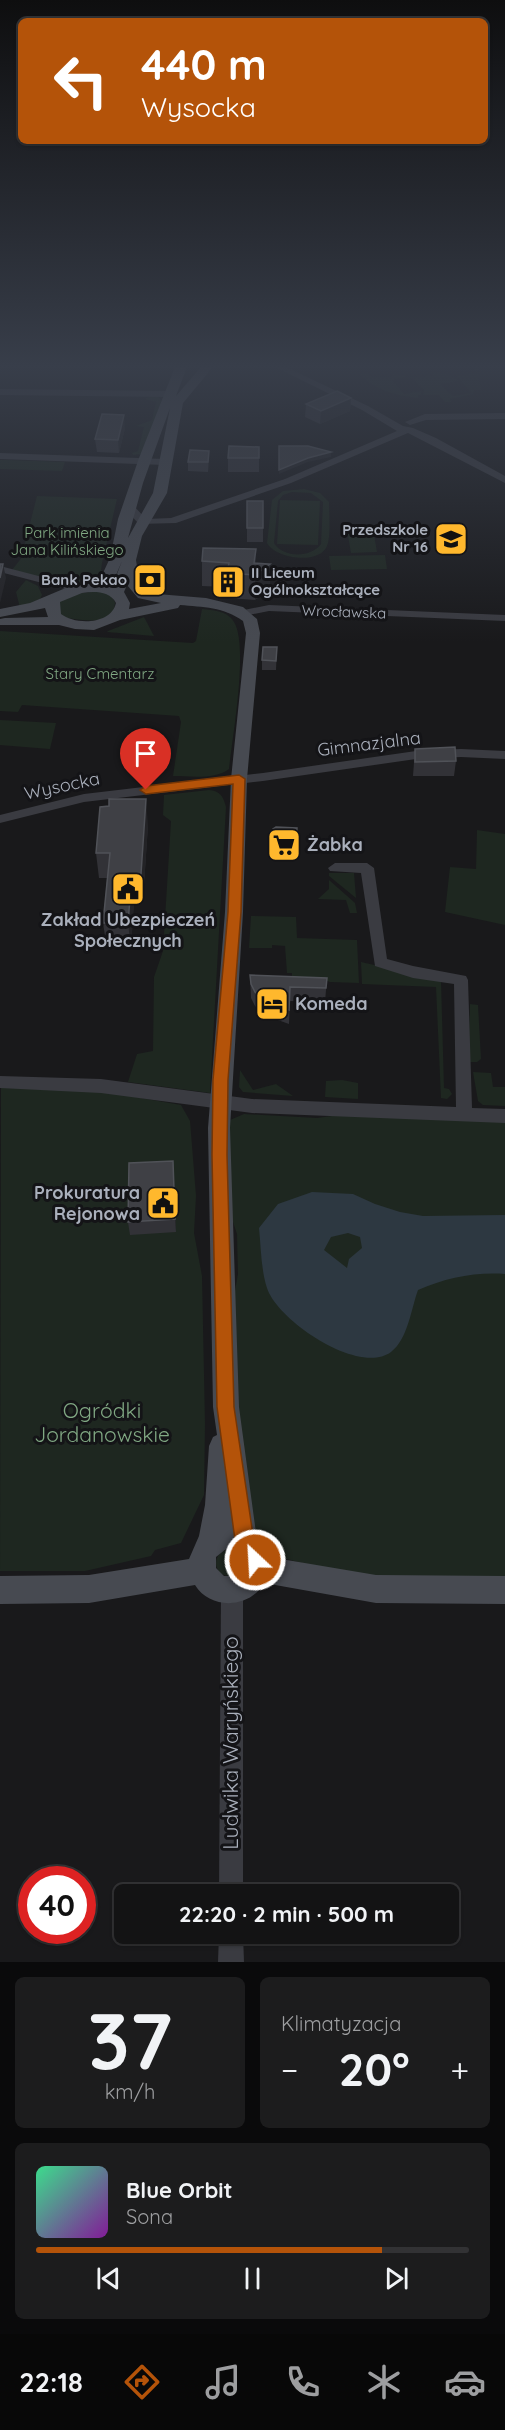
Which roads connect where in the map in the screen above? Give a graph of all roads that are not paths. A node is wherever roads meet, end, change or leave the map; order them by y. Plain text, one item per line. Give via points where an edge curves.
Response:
1 (75, 459) edge
2 (166, 459) edge
3 (338, 459) edge
4 (466, 459) edge
5 (145, 461) junction
6 (165, 462) junction
7 (505, 480) edge
8 (129, 507) junction
9 (153, 507) junction
10 (180, 518) junction
11 (143, 522) junction
12 (130, 561) junction
13 (0, 569) edge
14 (31, 578) junction
15 (94, 588) junction
16 (78, 589) junction
17 (53, 599) junction
18 (185, 601) junction
19 (119, 604) junction
20 (0, 613) edge
21 (240, 616) junction
22 (505, 618) edge
23 (60, 621) junction
24 (0, 622) edge
25 (505, 755) edge
26 (239, 779) junction
27 (0, 819) edge
28 (335, 868) dead end
29 (0, 1082) edge
30 (220, 1102) junction
31 (464, 1115) junction
32 (505, 1116) edge
33 (226, 1407) junction
34 (244, 1540) junction
35 (211, 1543) junction
36 (255, 1568) junction
37 (203, 1570) junction
38 (0, 1590) edge
39 (505, 1590) edge
40 (232, 1591) junction
41 (231, 1884) edge
42 (231, 1944) edge
43 (231, 1962) edge

1 - 5 street
2 - 6 street
3 - 10 street via 288,481
4 - 7 street
5 - 6 street
5 - 8 street
6 - 9 street
8 - 11 street
8 - 15 street via 115,565 105,581
9 - 10 street via 161,514
9 - 11 street
10 - 11 street
11 - 12 street via 133,540
12 - 18 street, Wrocławska via 134,586 139,592
12 - 19 street
13 - 14 street
14 - 16 street
14 - 17 street
15 - 16 street
15 - 19 street
16 - 17 street
17 - 20 street
17 - 23 street via 53,614
18 - 19 street, Wrocławska
18 - 21 street, Wrocławska via 224,605
19 - 21 street via 182,605
19 - 23 street via 106,622 77,625
21 - 22 street, Wrocławska via 269,608
21 - 26 street via 250,619 253,627 253,653
23 - 24 street
25 - 26 street, Gimnazjalna via 416,755
26 - 27 street, Wysocka via 81,798
26 - 30 street
28 - 31 street via 367,868 380,962 461,980
29 - 30 street via 101,1086
30 - 31 street
30 - 33 street
31 - 32 street
33 - 34 street
33 - 35 street
34 - 35 street via 223,1536
34 - 36 street via 253,1552
35 - 37 street via 205,1552
36 - 39 street via 376,1589
36 - 40 street via 247,1584
37 - 38 street via 89,1589
37 - 40 street via 210,1584
40 - 41 street, Ludwika Waryńskiego
42 - 43 street

